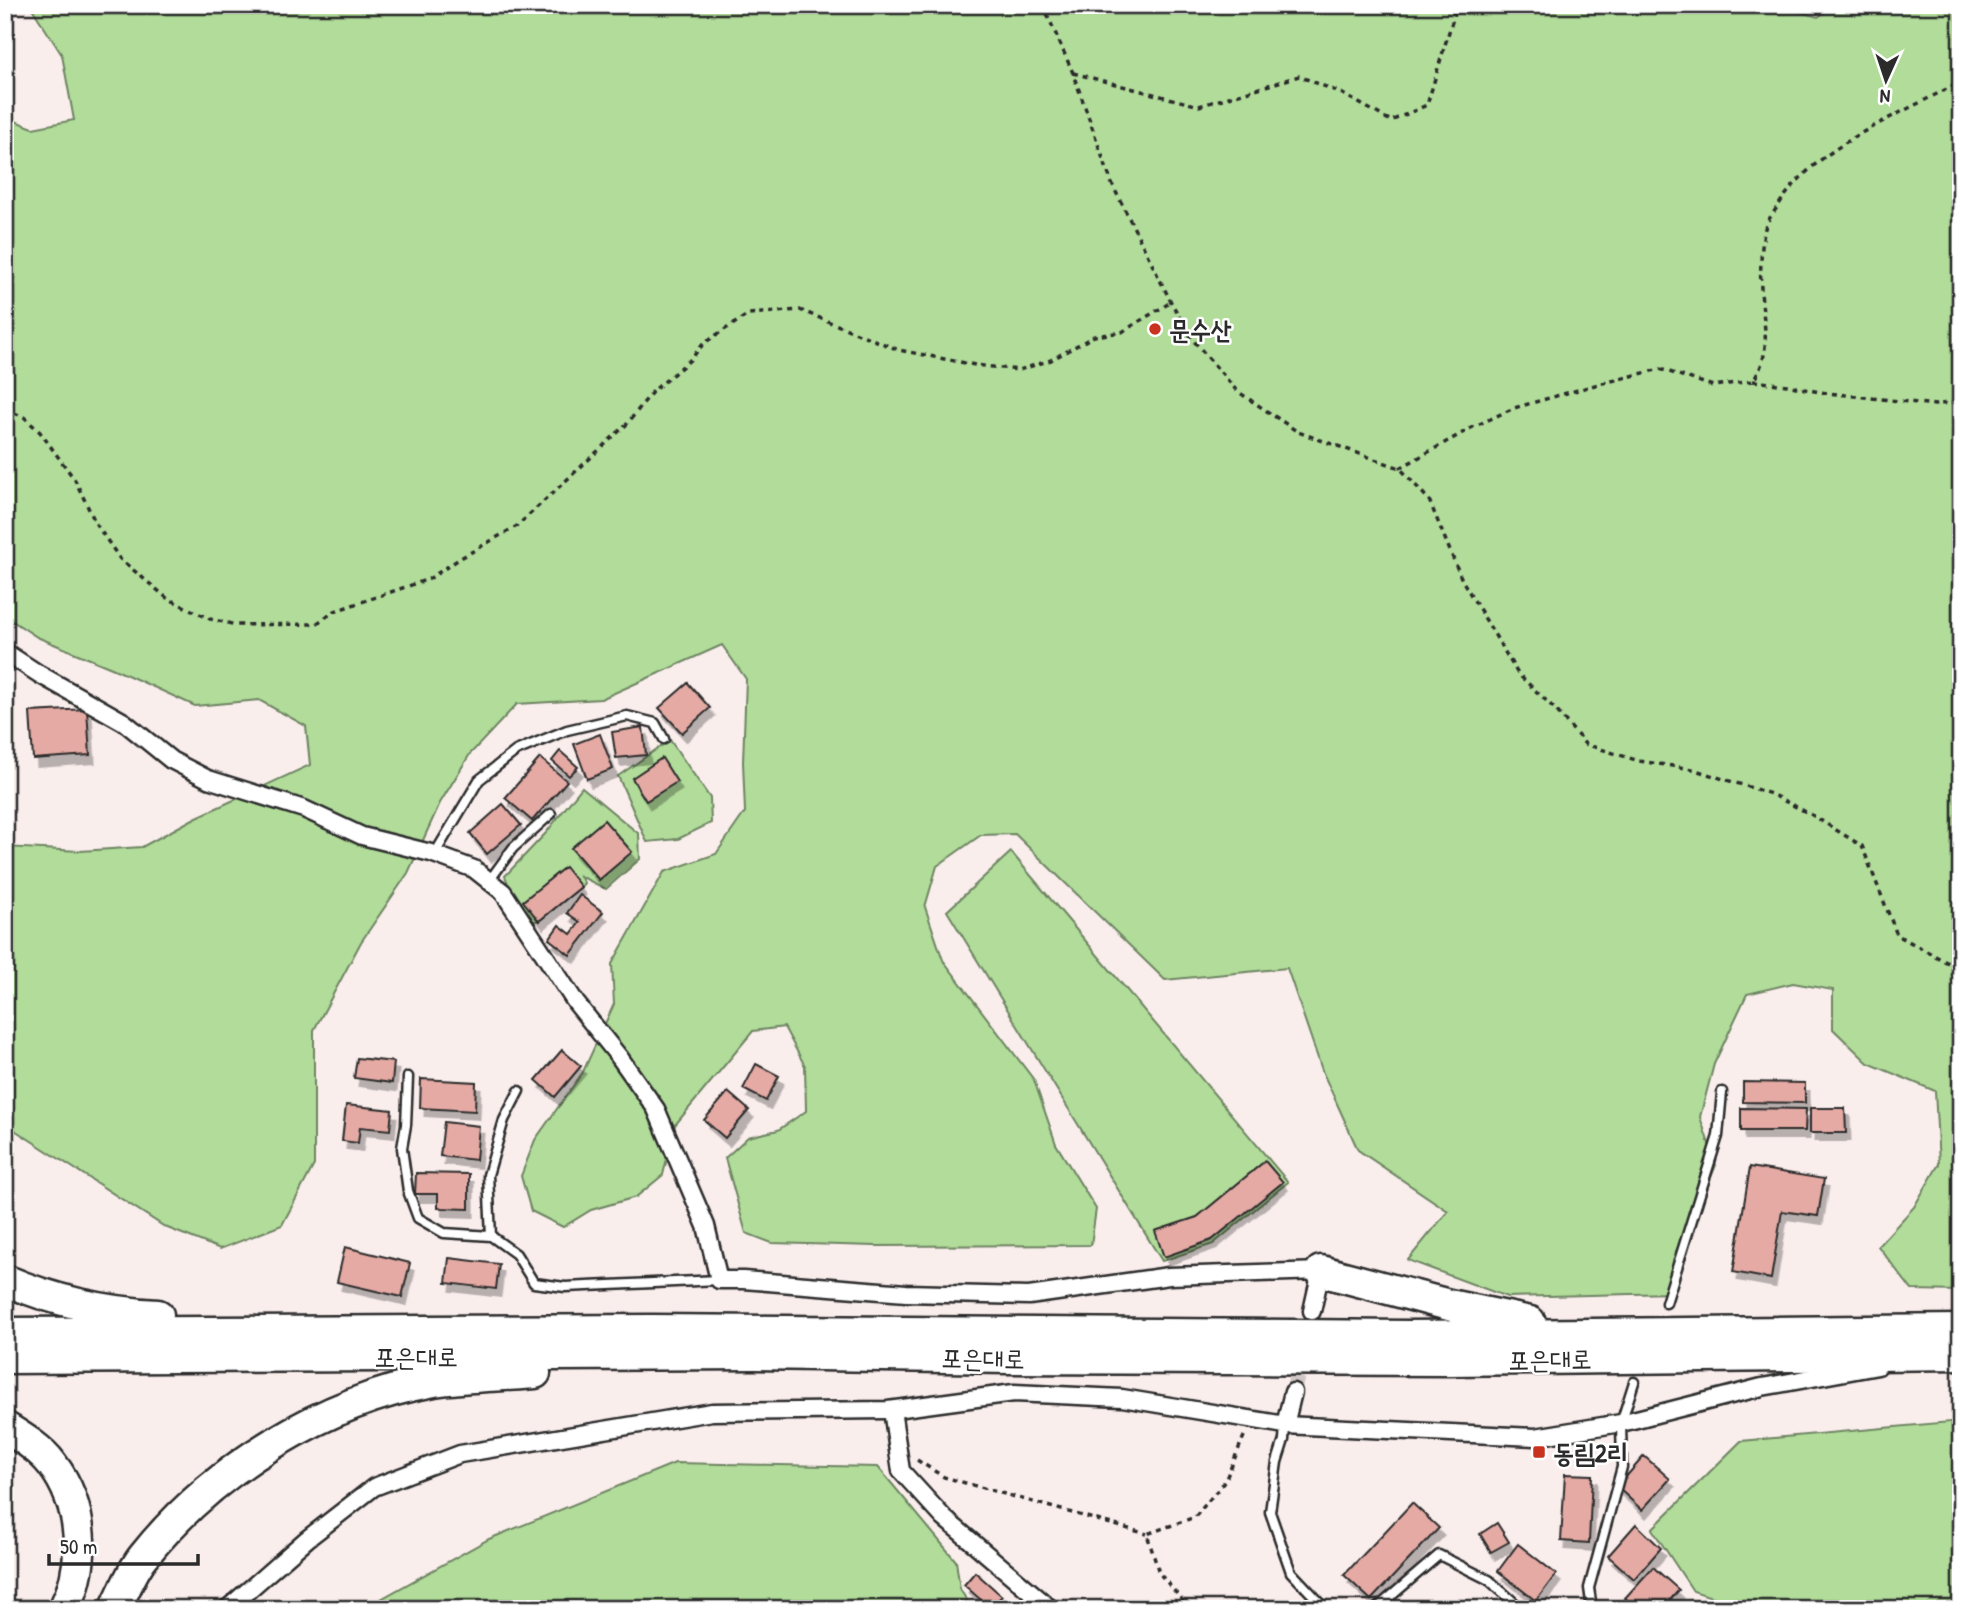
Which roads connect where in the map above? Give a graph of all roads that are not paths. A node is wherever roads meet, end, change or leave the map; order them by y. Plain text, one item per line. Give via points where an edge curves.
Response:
1 (5, 652) edge
2 (664, 739) dead end
3 (551, 814) dead end
4 (434, 855) junction
5 (489, 881) junction
6 (408, 1077) dead end
7 (519, 1091) dead end
8 (1722, 1092) dead end
9 (492, 1236) junction
10 (1321, 1271) junction
11 (5, 1280) edge
12 (719, 1280) junction
13 (1666, 1303) dead end
14 (1312, 1311) dead end
15 (5, 1332) edge
16 (442, 1332) junction
17 (1624, 1333) junction
18 (1957, 1346) edge
19 (755, 1354) junction
20 (5, 1358) edge
21 (1634, 1382) dead end
22 (1293, 1392) tunnel mouth
23 (892, 1410) junction
24 (1621, 1423) junction
25 (1285, 1424) junction
26 (5, 1427) edge
27 (64, 1609) edge
28 (115, 1609) edge
29 (227, 1609) edge
30 (1051, 1609) edge
31 (1326, 1609) edge
32 (1376, 1609) edge
33 (1528, 1609) edge
34 (1592, 1609) edge

1 - 4 street via 124,722 171,760 208,779 304,809 362,836
2 - 4 lane via 655,723 627,716 567,730 516,751 479,780
3 - 5 lane via 513,848
4 - 5 street via 474,869
5 - 12 street via 503,892 576,1003 656,1109 706,1226
6 - 9 lane via 402,1148 408,1191 418,1218 444,1233
7 - 9 lane via 504,1120 488,1175
8 - 13 lane via 1718,1136
9 - 12 lane via 516,1254 534,1283 565,1287
10 - 12 street via 1169,1276 1029,1296
10 - 14 street
10 - 17 highway via 1528,1322
11 - 16 highway via 79,1305 124,1313
15 - 16 highway, 포은대로
16 - 17 highway, 포은대로
17 - 18 highway, 포은대로
18 - 19 highway, 포은대로 via 1450,1360
18 - 24 street via 1762,1387
19 - 20 highway, 포은대로
19 - 28 highway via 435,1381 368,1398 307,1423 244,1463 188,1509 142,1559
21 - 24 lane
22 - 25 street
23 - 25 street via 1014,1393 1122,1398
23 - 29 street via 712,1412 460,1454 374,1487
23 - 30 street via 901,1471 944,1518
24 - 25 street via 1535,1437
24 - 34 lane via 1622,1467 1589,1587
25 - 31 lane via 1270,1512 1291,1572
26 - 27 highway via 52,1462 70,1494 79,1528 79,1563
32 - 33 lane via 1439,1555 1489,1580 1518,1606

